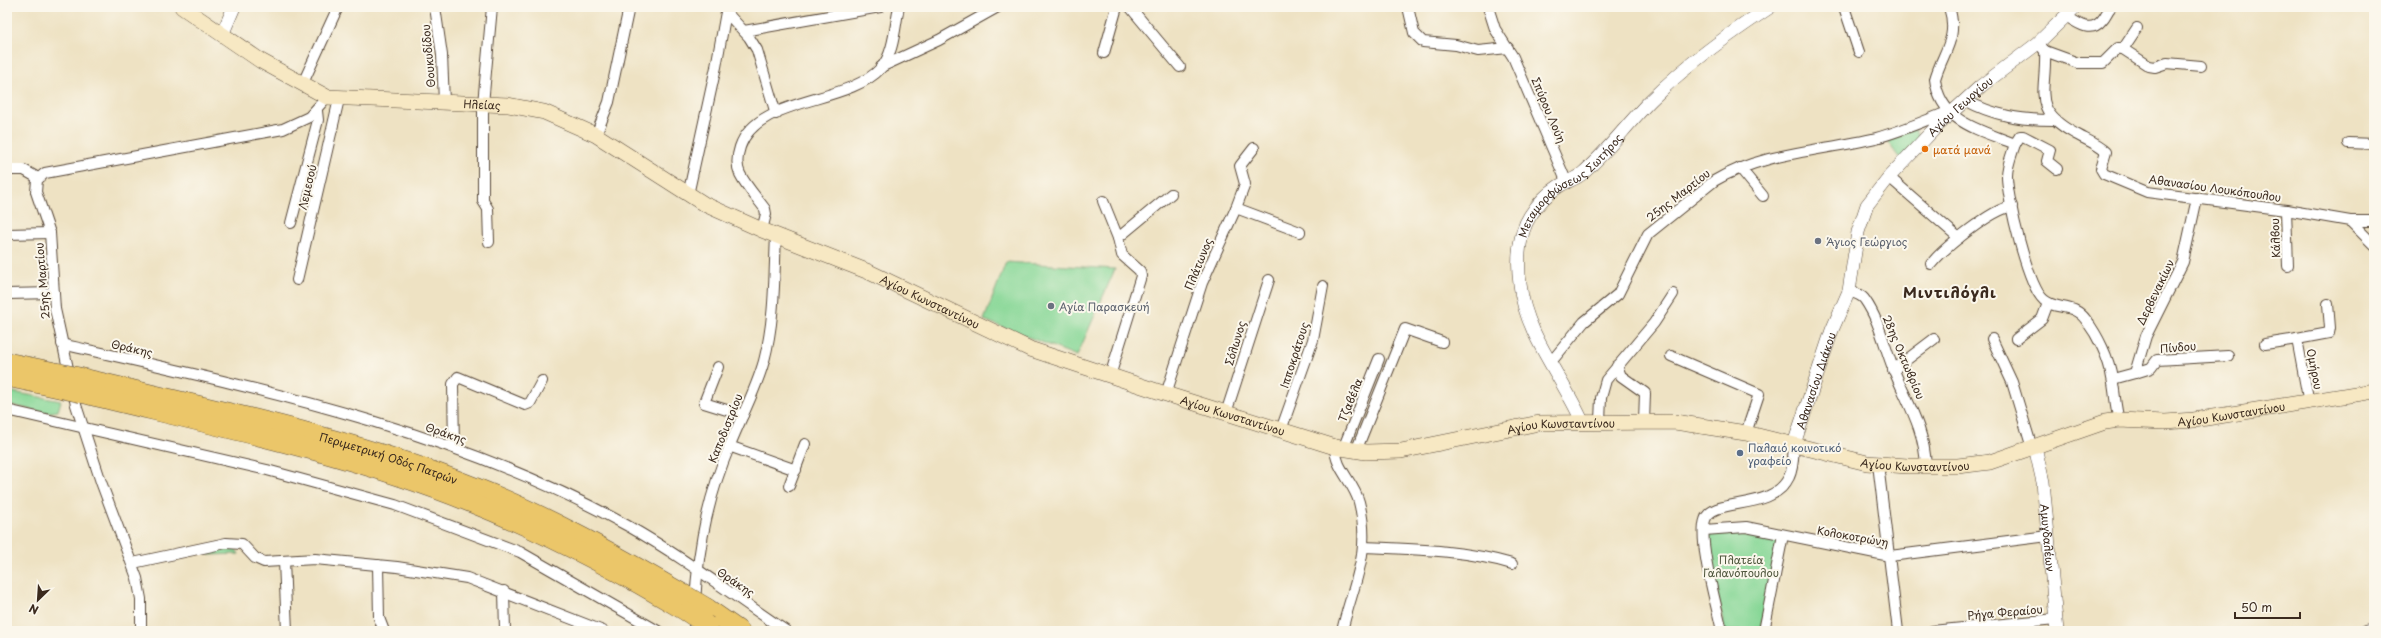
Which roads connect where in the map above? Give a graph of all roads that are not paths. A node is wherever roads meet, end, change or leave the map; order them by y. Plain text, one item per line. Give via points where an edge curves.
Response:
1 (182, 7) edge
2 (234, 7) edge
3 (338, 7) edge
4 (435, 7) edge
5 (492, 7) edge
6 (629, 7) edge
7 (880, 7) edge
8 (899, 7) edge
9 (998, 7) edge
10 (1117, 7) edge
11 (1130, 7) edge
12 (1408, 7) edge
13 (1488, 7) edge
14 (1770, 7) edge
15 (1844, 7) edge
16 (1949, 7) edge
17 (2111, 7) edge
18 (725, 10) edge
19 (2070, 12) edge
20 (2137, 28) dead end
21 (744, 31) junction
22 (222, 35) junction
23 (2041, 47) junction
24 (1508, 48) junction
25 (2123, 49) junction
26 (1859, 52) dead end
27 (1104, 53) dead end
28 (2201, 66) dead end
29 (881, 67) junction
30 (1180, 67) dead end
31 (302, 85) junction
32 (333, 98) junction
33 (1965, 100) junction
34 (444, 102) junction
35 (483, 104) junction
36 (317, 111) junction
37 (776, 114) junction
38 (1950, 114) junction
39 (2054, 120) junction
40 (596, 135) junction
41 (2348, 143) dead end
42 (2015, 144) junction
43 (2374, 144) edge
44 (1254, 148) dead end
45 (1740, 168) junction
46 (2058, 169) dead end
47 (7, 170) edge
48 (1889, 177) junction
49 (38, 178) junction
50 (1567, 183) junction
51 (1171, 194) dead end
52 (688, 195) junction
53 (1763, 196) dead end
54 (2197, 198) junction
55 (1103, 201) dead end
56 (2012, 206) junction
57 (1236, 208) junction
58 (2286, 210) junction
59 (2350, 221) junction
60 (2374, 221) edge
61 (291, 223) dead end
62 (769, 232) junction
63 (1300, 232) dead end
64 (50, 233) junction
65 (7, 234) edge
66 (1118, 238) junction
67 (1959, 238) junction
68 (489, 242) dead end
69 (2374, 245) edge
70 (1931, 264) dead end
71 (2288, 266) dead end
72 (297, 280) dead end
73 (1269, 280) dead end
74 (1323, 286) dead end
75 (1849, 291) junction
76 (54, 293) junction
77 (7, 294) edge
78 (1673, 294) dead end
79 (2048, 302) junction
80 (2328, 304) dead end
81 (1934, 339) dead end
82 (1992, 339) dead end
83 (2016, 339) dead end
84 (2297, 339) junction
85 (1442, 342) dead end
86 (62, 344) junction
87 (2265, 344) dead end
88 (1671, 356) dead end
89 (2228, 356) dead end
90 (1379, 359) dead end
91 (7, 362) edge
92 (1550, 362) junction
93 (1617, 366) junction
94 (718, 367) dead end
95 (1894, 370) junction
96 (2135, 373) junction
97 (1110, 376) junction
98 (7, 377) edge
99 (2113, 379) junction
100 (542, 381) dead end
101 (71, 383) junction
102 (2374, 391) edge
103 (1166, 394) junction
104 (2309, 403) junction
105 (7, 410) edge
106 (1226, 413) junction
107 (743, 415) junction
108 (2119, 420) junction
109 (1582, 421) junction
110 (1600, 421) junction
111 (1644, 422) junction
112 (84, 428) junction
113 (1281, 430) junction
114 (1746, 432) junction
115 (805, 444) dead end
116 (1794, 444) junction
117 (729, 446) junction
118 (2033, 447) junction
119 (454, 448) junction
120 (1345, 449) junction
121 (1878, 464) junction
122 (1926, 466) junction
123 (796, 470) junction
124 (789, 486) dead end
125 (1704, 530) junction
126 (1783, 534) junction
127 (2048, 536) junction
128 (1364, 547) junction
129 (1890, 556) junction
130 (284, 561) junction
131 (133, 563) junction
132 (1512, 564) dead end
133 (378, 565) junction
134 (697, 570) junction
135 (504, 591) junction
136 (706, 624) edge
137 (2057, 625) edge
138 (1973, 629) edge
139 (2374, 629) edge
140 (141, 631) edge
141 (286, 631) edge
142 (384, 631) edge
143 (505, 631) edge
144 (603, 631) edge
145 (658, 631) edge
146 (740, 631) edge
147 (786, 631) edge
148 (1342, 631) edge
149 (1722, 631) edge
150 (1764, 631) edge
151 (1898, 631) edge
152 (1932, 631) edge
153 (2365, 631) edge

1 - 22 main road, Ηλείας
2 - 22 street
3 - 31 street
4 - 34 street, Θουκυδίδου via 442,55
5 - 35 street
6 - 40 street via 609,102
7 - 21 street
8 - 29 street via 890,46
9 - 29 street via 939,40
10 - 27 street
11 - 30 street
12 - 24 street via 1414,33 1423,42 1456,45 1478,51
13 - 24 street, Σπύρου Λούη via 1495,29
14 - 50 street, Μεταμορφώσεως Σωτήρος via 1702,53 1645,106 1586,170
15 - 26 street
16 - 38 street via 1952,23 1949,47 1935,79
17 - 19 street via 2101,22 2092,26 2081,26
18 - 21 street
18 - 52 street via 716,67
19 - 23 street, Αγίου Γεωργίου
20 - 25 street
21 - 37 street via 757,50
22 - 31 main road, Ηλείας via 261,62
23 - 25 street via 2078,63 2103,63 2118,48
23 - 33 street, Αγίου Γεωργίου
23 - 39 street via 2042,92
24 - 50 street, Σπύρου Λούη
25 - 28 street via 2149,66 2167,63
29 - 37 street, Καποδιστρίου via 866,80
31 - 32 main road, Ηλείας
32 - 34 main road, Ηλείας
32 - 36 street
32 - 72 street, Λεμεσού
33 - 38 street, Αγίου Γεωργίου
33 - 39 street via 1998,115
34 - 35 main road, Ηλείας
35 - 40 main road, Ηλείας via 522,107 544,112
35 - 68 street via 483,201 488,209
36 - 49 street via 299,124 283,129 45,173
36 - 61 street via 318,120
37 - 62 street, Καποδιστρίου via 754,124 744,136 736,157 740,174 765,209
38 - 42 street via 1966,124
38 - 45 street, 25ης Μαρτίου via 1945,113 1876,138 1807,150
38 - 48 street, Αγίου Γεωργίου
39 - 54 street, Αθανασίου Λουκόπουλου via 2104,150 2106,155 2100,169 2104,174 2147,192
40 - 52 main road, Ηλείας
41 - 43 street
42 - 46 street via 2020,136 2023,136 2050,150 2047,161
42 - 56 street via 2007,177
44 - 57 street, Πλάτωνος via 1240,166 1245,184
45 - 53 street
45 - 92 street, 25ης Μαρτίου via 1714,181 1652,230 1642,243 1618,294 1584,322
47 - 49 street via 24,170
48 - 67 street
48 - 75 street, Αγίου Γεωργίου via 1873,196 1862,216 1854,248
49 - 64 street, 25ης Μαρτίου via 36,192
50 - 92 street, Μεταμορφώσεως Σωτήρος via 1554,190 1535,209 1526,224 1520,249 1520,283 1524,306
51 - 66 street
52 - 62 main road, Ηλείας
54 - 58 street, Αθανασίου Λουκόπουλου
54 - 96 street, Δερβενακίων via 2183,262 2146,336
55 - 66 street
56 - 67 street via 1997,211
56 - 79 street via 2029,275 2034,288 2043,300
57 - 63 street
57 - 103 street, Πλάτωνος via 1200,288
58 - 59 street, Αθανασίου Λουκόπουλου
58 - 71 street, Κάλβου
59 - 60 street, Αθανασίου Λουκόπουλου
59 - 69 street
62 - 97 main road, Αγίου Κωνσταντίνου via 869,272 1016,343
62 - 107 street, Καποδιστρίου via 772,329 760,376
64 - 65 street
64 - 76 street, 25ης Μαρτίου
66 - 97 street via 1122,255 1140,271 1141,276
67 - 70 street via 1942,251
73 - 106 street, Σόλωνος
74 - 113 street, Ιπποκράτους via 1313,340
75 - 95 street, 28ης Οκτωβρίου via 1864,299 1878,324
75 - 116 street, Αθανασίου Διάκου via 1832,330
76 - 77 street
76 - 86 street, 25ης Μαρτίου
78 - 93 street via 1642,338
79 - 83 street via 2042,320
79 - 99 street via 2070,307 2082,314 2097,337
80 - 84 street, Ομήρου via 2328,333
81 - 95 street
82 - 118 street via 2012,382
84 - 87 street, Ομήρου
84 - 104 street, Ομήρου
85 - 120 street via 1405,329
86 - 112 street, 25ης Μαρτίου
86 - 119 street, Θράκης via 346,413
88 - 114 street via 1759,394
89 - 96 street, Πίνδου via 2158,360 2151,368
90 - 120 street, Τζαβέλα
91 - 101 highway, Περιμετρική Οδός Πατρών
92 - 109 street, Μεταμορφώσεως Σωτήρος
93 - 110 street via 1602,389
93 - 111 street via 1621,376 1644,392
94 - 107 street via 704,402
95 - 122 street, 28ης Οκτωβρίου via 1916,415 1923,440
96 - 99 street
97 - 103 main road, Αγίου Κωνσταντίνου
98 - 101 highway, Περιμετρική Οδός Πατρών
99 - 108 street
100 - 119 street via 530,403 525,405 458,377 453,384
101 - 136 highway, Περιμετρική Οδός Πατρών, bridge via 312,434 436,472 562,526 687,604
102 - 104 main road, Αγίου Κωνσταντίνου
103 - 106 main road, Αγίου Κωνσταντίνου
104 - 108 main road, Αγίου Κωνσταντίνου via 2189,421
105 - 112 street
106 - 113 main road, Αγίου Κωνσταντίνου
107 - 117 street, Καποδιστρίου
108 - 118 main road, Αγίου Κωνσταντίνου via 2092,426
109 - 110 main road, Αγίου Κωνσταντίνου
109 - 120 main road, Αγίου Κωνσταντίνου via 1539,422 1513,426 1401,451 1378,453
110 - 111 main road, Αγίου Κωνσταντίνου
111 - 114 main road, Αγίου Κωνσταντίνου via 1686,423
112 - 131 street, 25ης Μαρτίου via 118,530
112 - 145 street via 267,470 395,505 520,552
113 - 120 main road, Αγίου Κωνσταντίνου
114 - 116 main road, Αγίου Κωνσταντίνου
115 - 123 street
116 - 121 main road, Αγίου Κωνσταντίνου
116 - 125 street, Αθανασίου Διάκου via 1792,470 1781,489 1755,502 1714,510 1705,518
117 - 123 street
117 - 134 street, Καποδιστρίου via 709,507
118 - 122 main road, Αγίου Κωνσταντίνου via 1978,464
118 - 127 street, Αμυγδαλέων via 2044,482
119 - 134 street, Θράκης via 530,478 628,526
120 - 128 street via 1338,463 1359,502
121 - 122 main road, Αγίου Κωνσταντίνου
121 - 129 street
123 - 124 street
125 - 126 street, Κολοκοτρώνη via 1736,526
125 - 149 street
126 - 129 street, Κολοκοτρώνη
126 - 150 street
127 - 129 street, Κολοκοτρώνη
127 - 137 street, Αμυγδαλέων
128 - 132 street via 1469,555
128 - 148 street via 1361,570
129 - 151 street
130 - 131 street via 259,560 244,546 231,543
130 - 133 street via 315,559
130 - 141 street
131 - 140 street, 25ης Μαρτίου via 139,588
133 - 135 street via 468,578
133 - 142 street via 379,618
134 - 136 street, Καποδιστρίου
134 - 147 street, Θράκης
135 - 143 street
135 - 144 street
136 - 146 highway, Περιμετρική Οδός Πατρών
137 - 138 street, Ρήγα Φεραίου
138 - 152 street, Ρήγα Φεραίου
139 - 153 street

